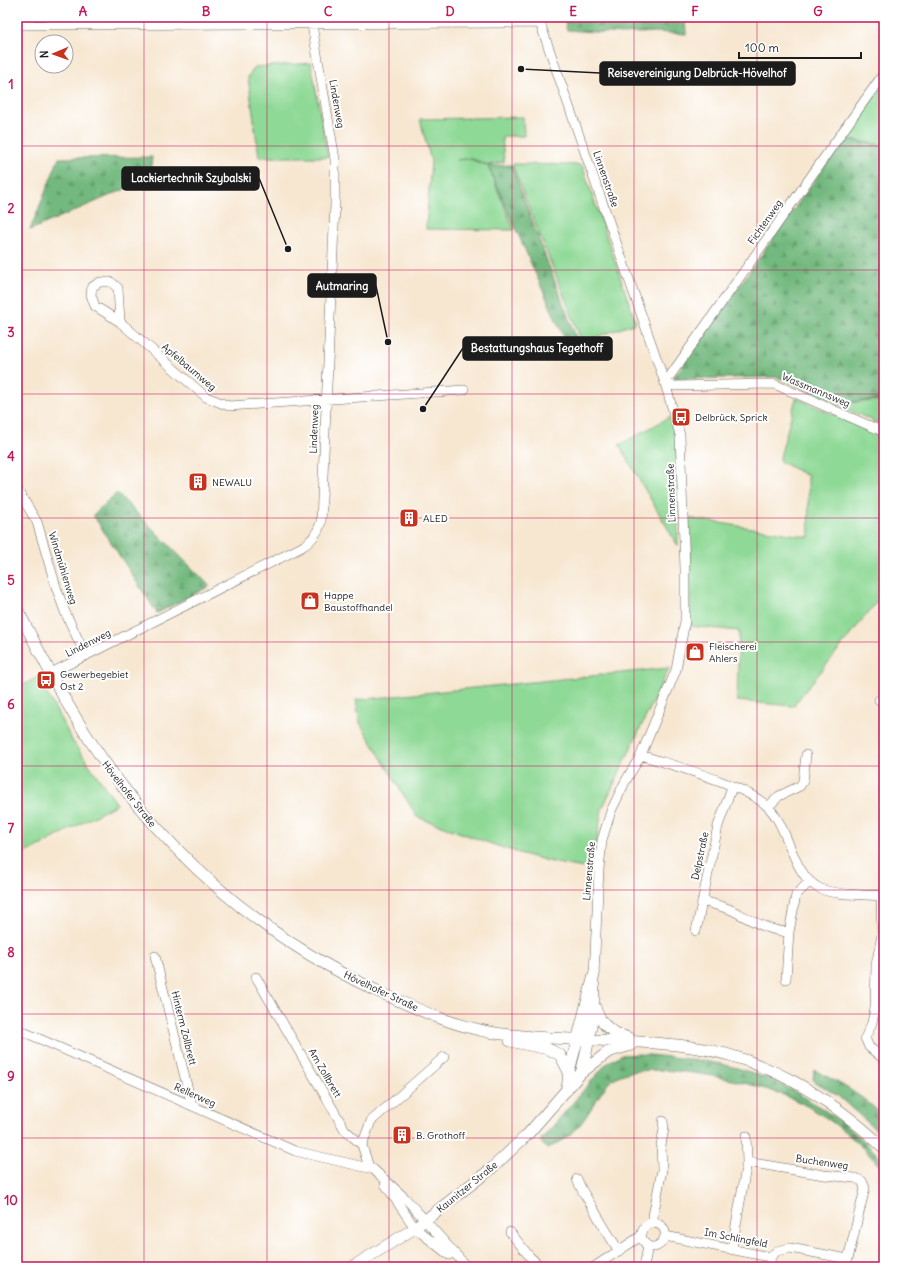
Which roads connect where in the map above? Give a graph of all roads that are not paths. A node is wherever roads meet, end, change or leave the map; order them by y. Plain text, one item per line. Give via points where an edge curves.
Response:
1 (539, 20) edge
2 (17, 25) edge
3 (312, 25) junction
4 (884, 73) edge
5 (120, 322) junction
6 (665, 383) junction
7 (464, 390) dead end
8 (326, 400) junction
9 (884, 432) edge
10 (17, 489) edge
11 (17, 609) edge
12 (86, 656) junction
13 (51, 673) junction
14 (641, 755) junction
15 (806, 755) dead end
16 (732, 787) junction
17 (768, 807) junction
18 (809, 882) junction
19 (883, 896) edge
20 (702, 901) junction
21 (696, 931) dead end
22 (789, 932) junction
23 (155, 956) dead end
24 (594, 975) junction
25 (256, 977) dead end
26 (786, 979) dead end
27 (880, 987) edge
28 (594, 1002) junction
29 (17, 1029) edge
30 (493, 1032) junction
31 (578, 1041) junction
32 (590, 1041) junction
33 (641, 1042) junction
34 (444, 1057) dead end
35 (884, 1059) edge
36 (569, 1072) junction
37 (581, 1073) junction
38 (567, 1090) junction
39 (192, 1106) junction
40 (663, 1121) dead end
41 (746, 1136) dead end
42 (362, 1145) junction
43 (884, 1148) edge
44 (747, 1162) junction
45 (369, 1167) junction
46 (380, 1174) junction
47 (577, 1179) dead end
48 (424, 1221) junction
49 (654, 1222) junction
50 (415, 1228) junction
51 (510, 1232) dead end
52 (641, 1236) junction
53 (666, 1236) junction
54 (648, 1246) junction
55 (732, 1248) junction
56 (619, 1251) junction
57 (770, 1257) junction
58 (848, 1259) joint
59 (352, 1267) edge
60 (466, 1267) edge
61 (541, 1267) edge
62 (594, 1267) edge
63 (644, 1267) edge
64 (771, 1267) edge

1 - 3 street
1 - 6 street, Linnenstraße
2 - 3 street
3 - 8 street, Lindenweg via 335,160
4 - 6 street, Fichtenweg
5 - 5 street, Apfelbaumweg via 95,306 91,295 92,287 100,282 111,282 118,288
5 - 8 street, Apfelbaumweg via 206,397 217,403 229,406
6 - 9 street, Wassmannsweg via 674,386 774,384
6 - 14 street, Linnenstraße via 680,435 685,569 684,621 676,670
7 - 8 street, Apfelbaumweg
8 - 12 street, Lindenweg via 322,522 309,543
10 - 12 street, Windmühlenweg via 37,522 56,587
11 - 13 main road, Hövelhofer Straße
12 - 13 street, Lindenweg
13 - 30 main road, Hövelhofer Straße via 91,742 120,784 158,831 208,880 248,914 297,947 353,979 446,1020
14 - 16 street
14 - 24 street, Linnenstraße via 611,810 602,840
15 - 17 street via 804,781 800,786 779,796
16 - 17 street via 751,795
16 - 20 street, Delpstraße via 718,826
17 - 18 street via 781,826
18 - 19 street via 822,889
18 - 22 street via 796,895
19 - 27 street via 882,935 876,965
20 - 21 street, Delpstraße
20 - 22 street via 728,909 775,931
22 - 26 street
23 - 39 street, Hinterm Zollbrett
24 - 28 main road
24 - 31 main road
25 - 42 street, Am Zollbrett via 345,1130
27 - 35 street via 866,1038 869,1047
28 - 32 main road
28 - 33 main road via 598,1018 613,1033
29 - 39 street, Rellerweg
30 - 31 main road, Hövelhofer Straße
30 - 36 main road via 508,1041 554,1052 560,1056
31 - 32 main road, Hövelhofer Straße
31 - 36 main road
32 - 33 main road, Hövelhofer Straße
32 - 37 main road
33 - 37 main road via 608,1052
33 - 43 main road, Hövelhofer Straße via 728,1053 766,1068 832,1104
34 - 42 street via 371,1121
36 - 38 main road
37 - 38 main road, Kaunitzer Straße
38 - 48 main road, Kaunitzer Straße via 528,1134 491,1169
39 - 45 street, Rellerweg via 295,1151
40 - 49 street via 662,1170
41 - 44 street
42 - 45 street
44 - 55 street
44 - 58 street, Buchenweg via 862,1181 865,1188
45 - 46 street
46 - 48 street
46 - 50 street
47 - 56 street via 598,1220
48 - 50 main road, Kaunitzer Straße
48 - 60 street
49 - 52 street via 643,1228
49 - 53 street via 659,1224
50 - 59 main road, Kaunitzer Straße
50 - 60 street
51 - 61 street
52 - 54 street
52 - 56 street
53 - 54 street via 662,1244
53 - 55 street, Im Schlingfeld
54 - 63 street
55 - 57 street, Im Schlingfeld
56 - 62 street
57 - 58 street, Im Schlingfeld via 777,1251 790,1248
57 - 64 street

